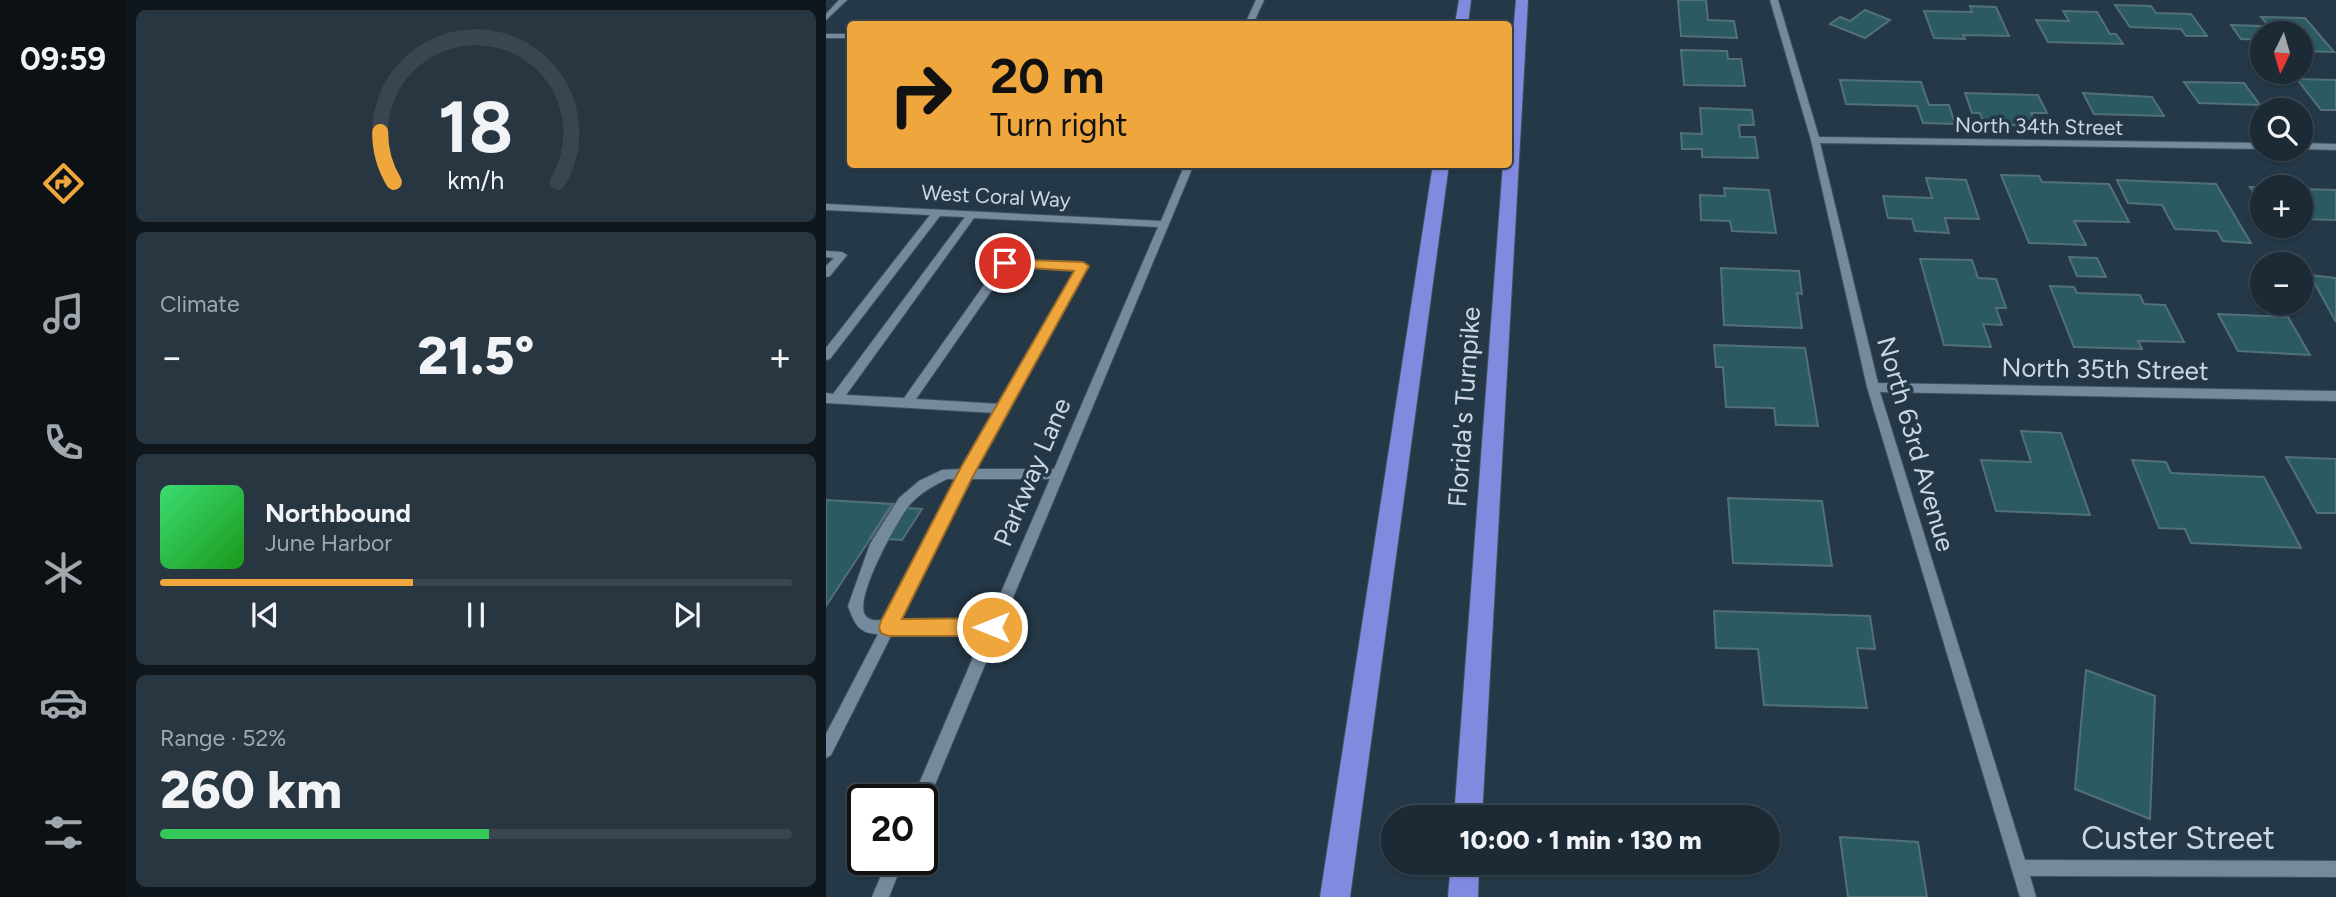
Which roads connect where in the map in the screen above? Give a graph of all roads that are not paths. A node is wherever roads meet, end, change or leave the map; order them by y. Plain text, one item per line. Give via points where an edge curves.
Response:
1 (844, 0) edge
2 (1260, 0) edge
3 (1465, 0) edge
4 (1522, 0) edge
5 (1774, 0) edge
6 (826, 18) edge
7 (1250, 21) edge
8 (1462, 21) edge
9 (826, 36) edge
10 (847, 36) edge
11 (1815, 140) junction
12 (2250, 146) edge
13 (2313, 146) edge
14 (2336, 147) edge
15 (1512, 151) edge
16 (1188, 168) edge
17 (1440, 168) edge
18 (1511, 168) edge
19 (826, 207) edge
20 (937, 213) junction
21 (972, 214) junction
22 (1165, 224) junction
23 (826, 254) edge
24 (826, 273) edge
25 (826, 356) edge
26 (1873, 387) junction
27 (2336, 396) edge
28 (831, 398) edge
29 (907, 403) junction
30 (1003, 409) junction
31 (966, 474) junction
32 (1057, 474) junction
33 (888, 627) junction
34 (992, 627) junction
35 (826, 750) edge
36 (927, 784) edge
37 (1469, 805) edge
38 (2020, 868) junction
39 (2336, 869) edge
40 (889, 875) edge
41 (1464, 875) edge
42 (880, 897) edge
43 (1335, 897) edge
44 (1463, 897) edge
45 (2028, 897) edge

1 - 6 street
2 - 7 street
3 - 8 highway
4 - 15 highway, Florida's Turnpike
5 - 11 street, North 63rd Avenue
9 - 10 street
11 - 12 street, North 34th Street
11 - 26 street, North 63rd Avenue
13 - 14 street
16 - 22 street, Parkway Lane
17 - 43 highway, Florida's Turnpike
18 - 37 highway, Florida's Turnpike
19 - 20 street, West Coral Way
20 - 21 street, West Coral Way
20 - 25 street
21 - 22 street, West Coral Way
21 - 28 street
22 - 32 street, Parkway Lane
23 - 24 street via 842,255
26 - 27 street, North 35th Street
26 - 38 street, North 63rd Avenue
28 - 29 street
29 - 30 street
29 - 30 street via 1005,263 1083,266
30 - 31 street
31 - 32 street
31 - 33 street
31 - 33 street via 946,474 923,485 904,502 875,548 855,606 860,620 869,627
32 - 34 street, Parkway Lane
33 - 34 street
33 - 35 street
34 - 36 street, Parkway Lane
38 - 39 street, Custer Street
38 - 45 street, North 63rd Avenue
40 - 42 street
41 - 44 highway

